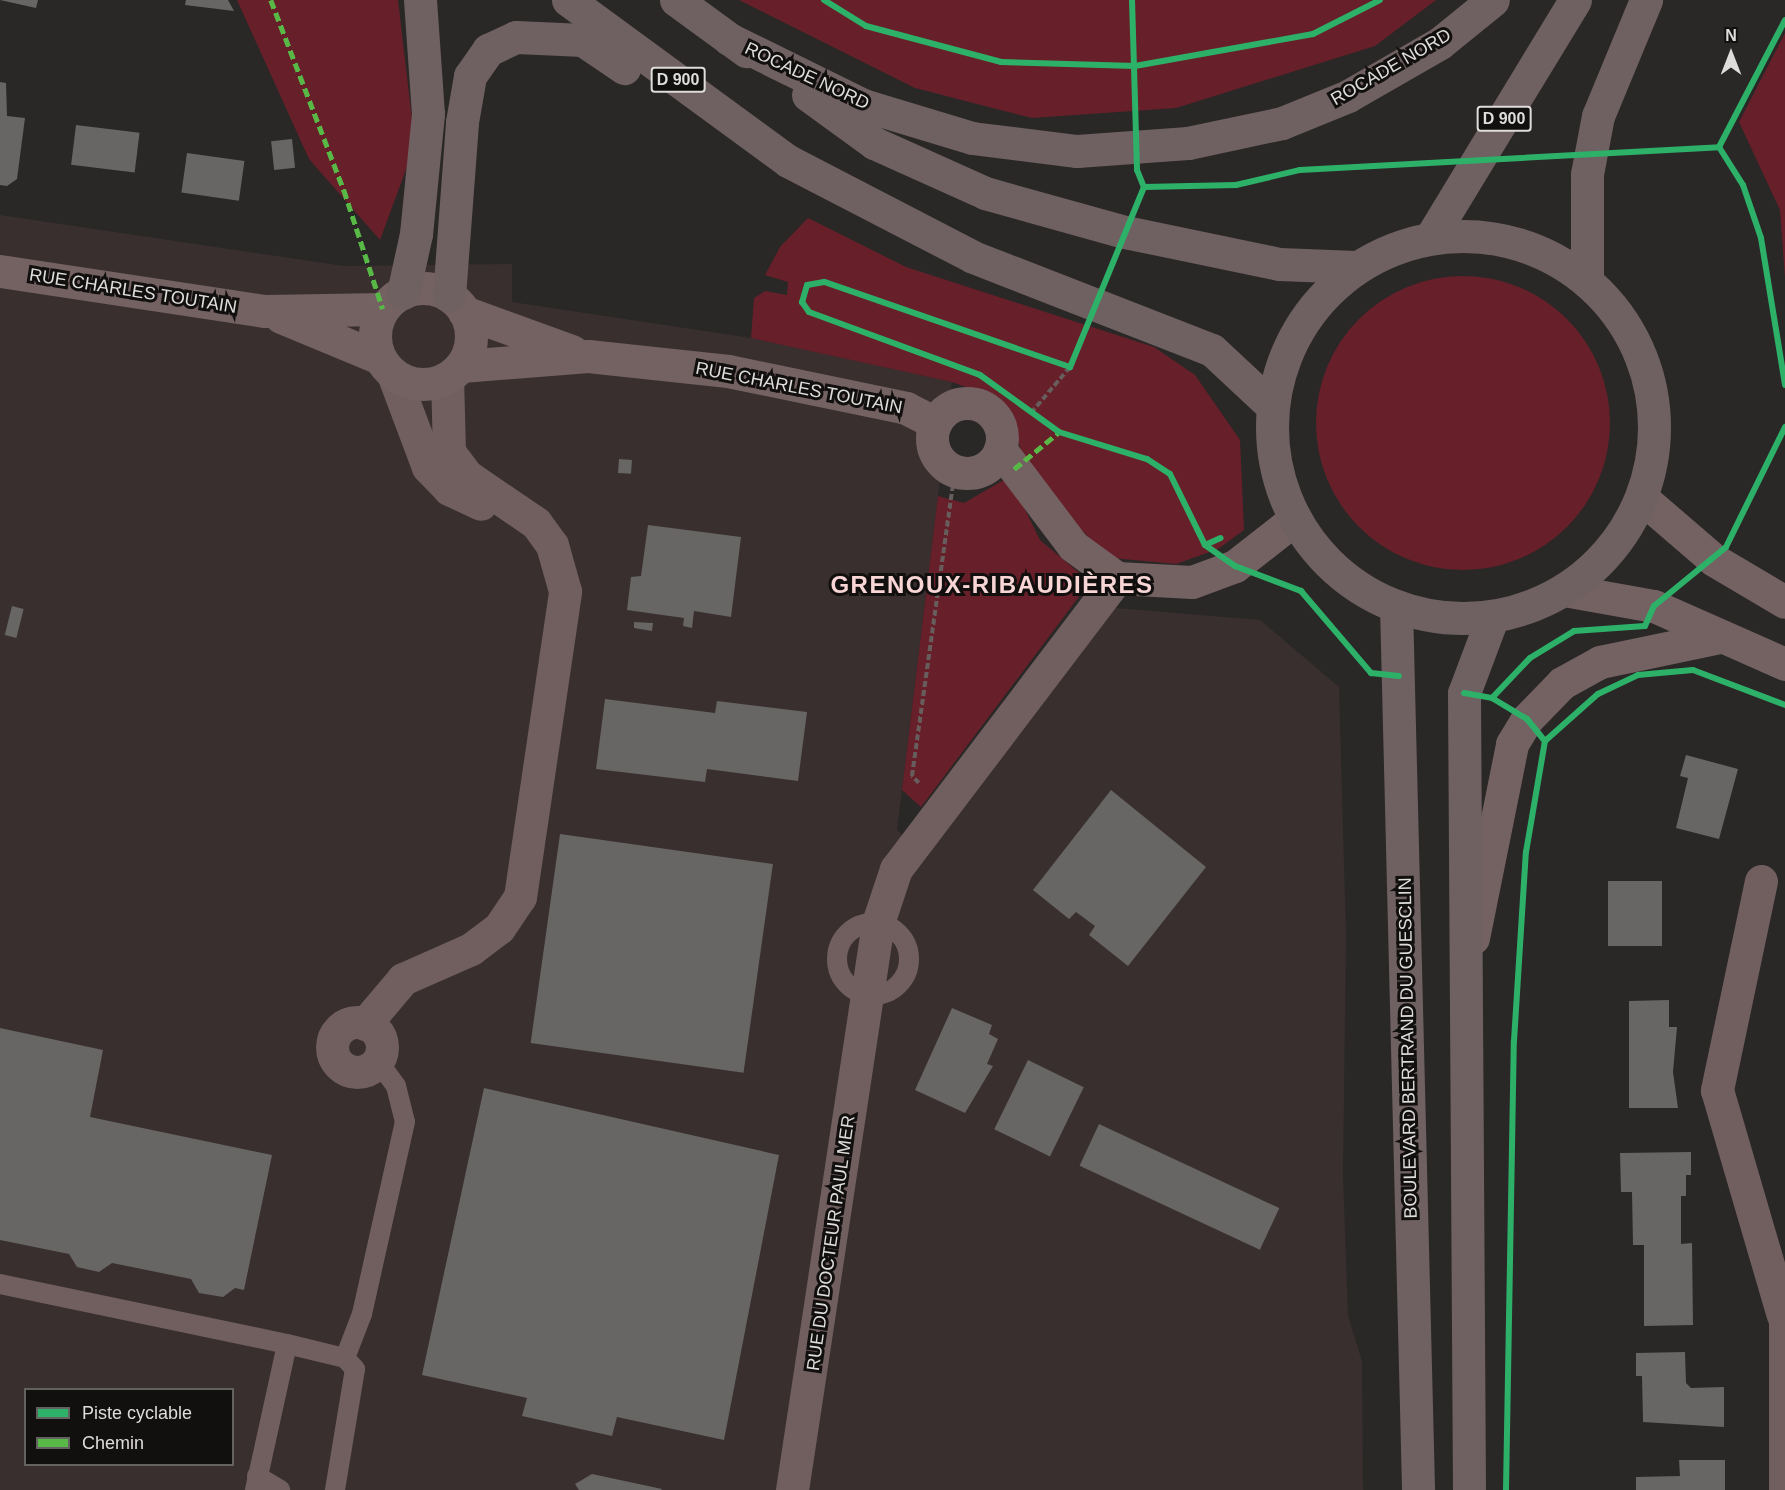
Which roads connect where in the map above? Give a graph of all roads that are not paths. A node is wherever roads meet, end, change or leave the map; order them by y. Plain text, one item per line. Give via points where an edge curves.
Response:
1 (420, 0) edge
2 (568, 0) edge
3 (676, 0) edge
4 (1493, 0) edge
5 (1575, 0) edge
6 (1646, 0) edge
7 (729, 39) junction
8 (788, 161) junction
9 (1431, 237) junction
10 (1356, 267) junction
11 (0, 271) edge
12 (1587, 279) junction
13 (393, 301) junction
14 (456, 304) junction
15 (265, 311) junction
16 (588, 356) junction
17 (387, 366) junction
18 (454, 372) junction
19 (1272, 406) junction
20 (935, 423) junction
21 (1000, 449) junction
22 (1642, 498) junction
23 (518, 511) junction
24 (1295, 519) junction
25 (1117, 578) junction
26 (1564, 590) junction
27 (1785, 602) edge
28 (1396, 606) junction
29 (1493, 616) junction
30 (1719, 637) junction
31 (1785, 664) edge
32 (1761, 881) dead end
33 (1466, 972) junction
34 (365, 1024) junction
35 (378, 1061) junction
36 (0, 1284) edge
37 (1784, 1315) edge
38 (287, 1344) junction
39 (345, 1358) junction
40 (256, 1483) edge
41 (280, 1490) edge
42 (335, 1490) edge
43 (792, 1490) edge
44 (1418, 1490) edge
45 (1469, 1490) edge
46 (1785, 1490) edge

1 - 13 main road via 428,114 416,234
2 - 8 main road, D 900
3 - 7 main road, ROCADE NORD
4 - 7 main road, ROCADE NORD via 1440,43 1348,96 1282,123 1188,143 1077,151 972,138 863,105
5 - 9 main road, D 900
6 - 12 main road via 1598,116 1587,174
7 - 10 main road, ROCADE NORD via 874,143 985,193 1125,232 1279,264
8 - 14 main road via 699,120 584,40 516,37 488,50 470,76 449,240
8 - 19 main road via 973,257 1212,350
9 - 10 main road
9 - 12 main road via 1497,238 1540,250
10 - 19 main road via 1315,304 1286,352
11 - 15 street, RUE CHARLES TOUTAIN
12 - 22 main road via 1627,325 1650,379 1656,440
13 - 14 street, RUE CHARLES TOUTAIN via 422,288
13 - 15 street, RUE CHARLES TOUTAIN
13 - 17 street via 375,334
14 - 16 street, RUE CHARLES TOUTAIN
14 - 18 street via 470,340
15 - 17 street, RUE CHARLES TOUTAIN
16 - 18 street, RUE CHARLES TOUTAIN
16 - 20 street, RUE CHARLES TOUTAIN via 728,371 906,408
17 - 18 street, RUE CHARLES TOUTAIN via 420,384
17 - 23 street via 428,467 449,489 478,504
18 - 23 street via 449,452 467,476
19 - 24 main road via 1275,464
20 - 21 street via 947,409 976,404 994,417
20 - 21 street via 933,446 955,471 987,467
21 - 25 street via 1073,546
22 - 26 main road via 1623,534
22 - 27 street via 1714,560
23 - 34 street via 536,523 552,545 564,591 520,897 499,928 471,949 403,979
24 - 25 street via 1235,566 1192,582
24 - 28 main road via 1321,556 1355,585
25 - 43 street, RUE DU DOCTEUR PAUL MER via 896,868 878,923
26 - 29 main road
26 - 30 street via 1654,606
28 - 29 main road via 1460,619
28 - 44 main road, BOULEVARD BERTRAND DU GUESCLIN
29 - 33 main road via 1464,693
30 - 31 street
30 - 33 street via 1600,662 1562,683 1527,718 1512,744
32 - 37 street via 1717,1090
33 - 45 main road
34 - 35 street via 380,1039
34 - 35 street via 349,1023 336,1032 333,1056 350,1071 365,1070
35 - 39 lane via 396,1086 405,1122 362,1314
36 - 38 lane
37 - 46 street
38 - 39 lane
38 - 40 lane
39 - 42 lane via 357,1379
40 - 41 lane

